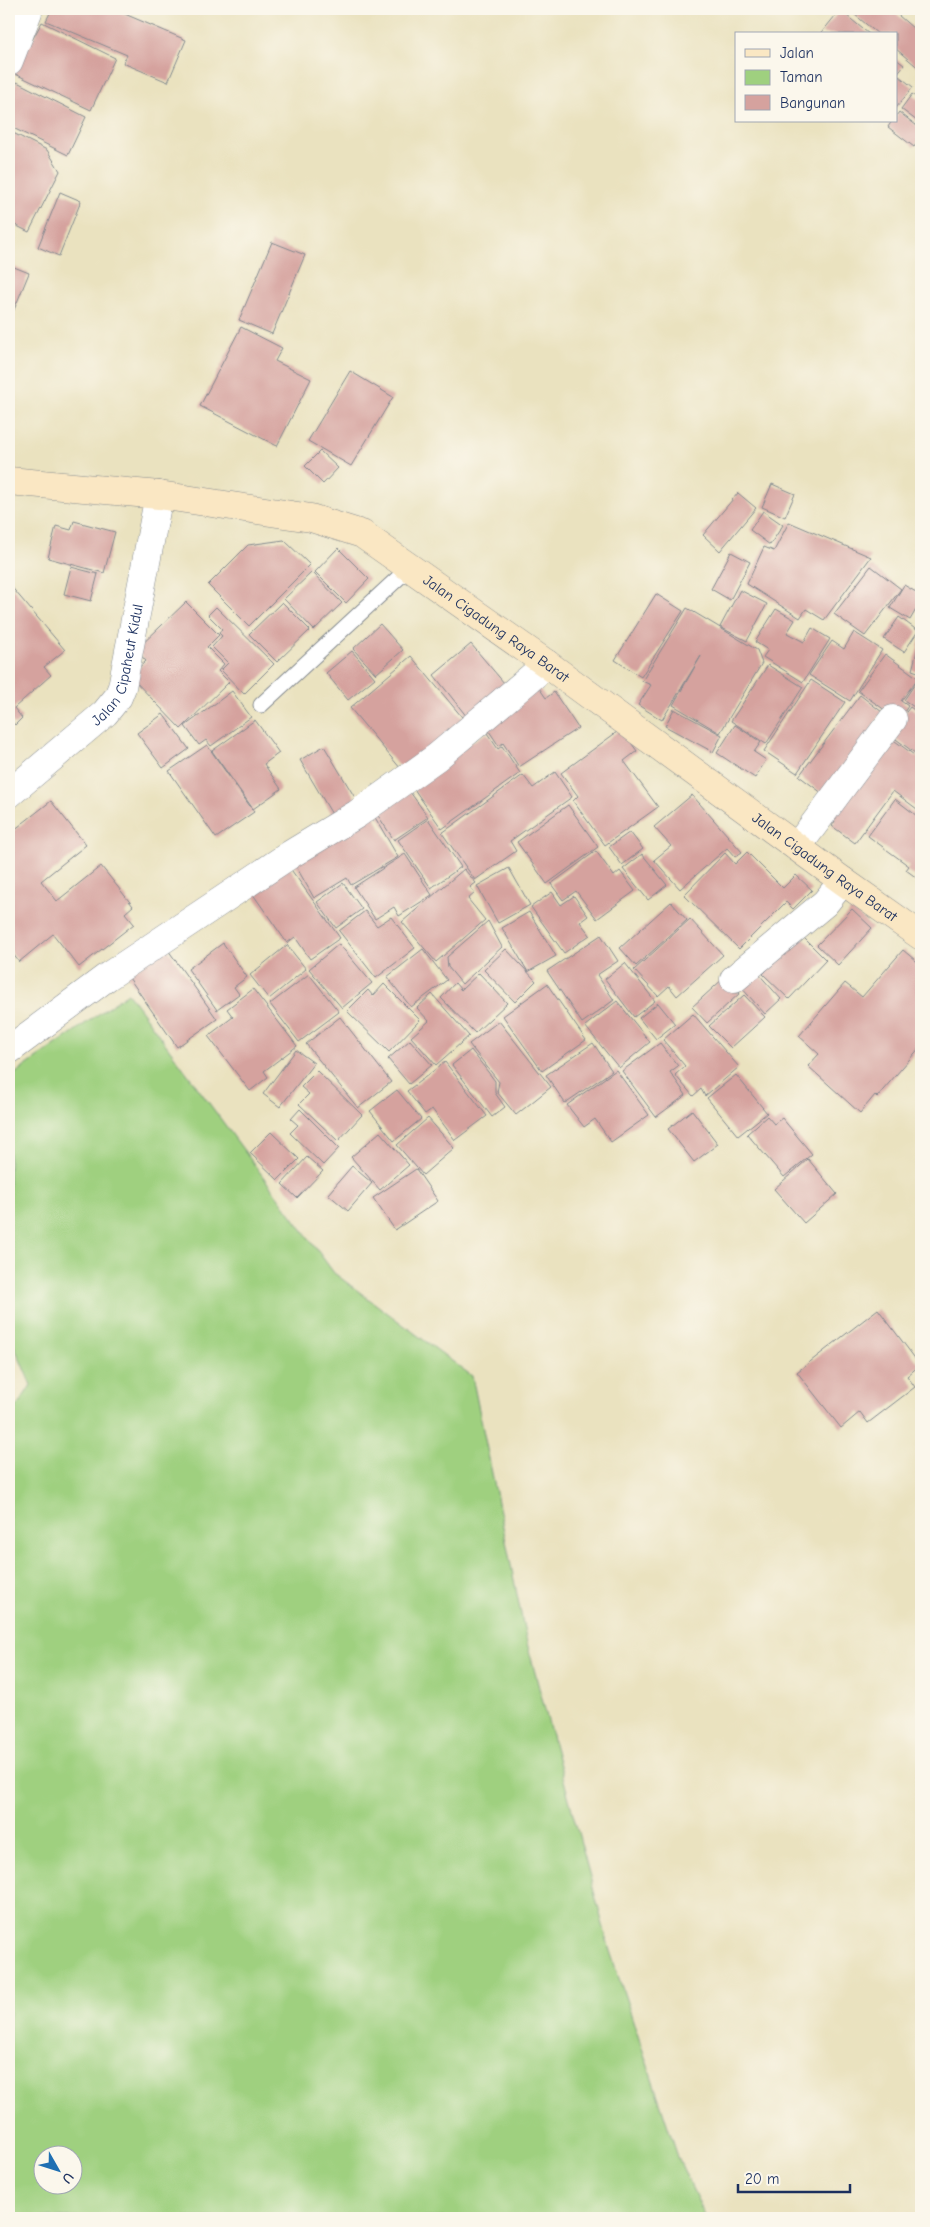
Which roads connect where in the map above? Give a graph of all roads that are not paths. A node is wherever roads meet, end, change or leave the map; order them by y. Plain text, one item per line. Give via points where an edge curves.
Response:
1 (28, 12) dead end
2 (9, 61) edge
3 (9, 481) edge
4 (159, 494) junction
5 (410, 568) junction
6 (547, 664) junction
7 (261, 705) dead end
8 (892, 720) dead end
9 (9, 794) edge
10 (797, 847) junction
11 (844, 882) junction
12 (921, 936) edge
13 (734, 979) dead end
14 (9, 1050) edge

1 - 2 street
3 - 4 street, Jalan Cigadung Raya Barat
4 - 5 street, Jalan Cigadung Raya Barat via 311,518 362,534
4 - 9 street, Jalan Cipaheut Kidul via 118,697 105,712
5 - 6 street, Jalan Cigadung Raya Barat
5 - 7 lane
6 - 10 street, Jalan Cigadung Raya Barat
6 - 14 street via 437,757 357,814 107,977
8 - 10 street
10 - 11 street, Jalan Cigadung Raya Barat
11 - 12 street, Jalan Cigadung Raya Barat
11 - 13 street via 825,903

